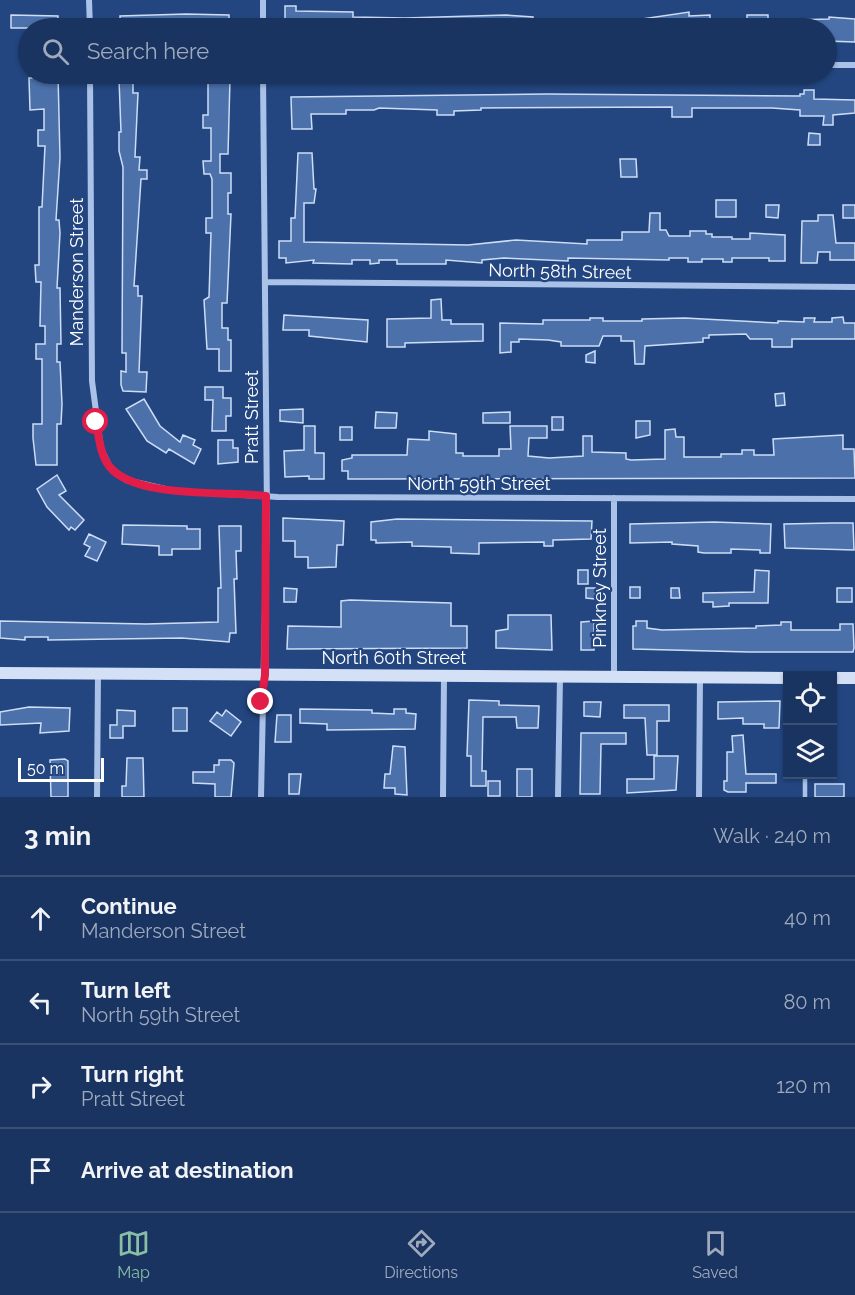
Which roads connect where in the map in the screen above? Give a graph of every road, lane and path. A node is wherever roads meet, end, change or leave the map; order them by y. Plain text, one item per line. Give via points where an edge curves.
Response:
1 (90, 0) edge
2 (263, 0) edge
3 (90, 18) edge
4 (263, 18) edge
5 (837, 65) edge
6 (855, 65) edge
7 (90, 84) edge
8 (263, 84) edge
9 (265, 282) junction
10 (855, 287) edge
11 (110, 467) joint
12 (266, 496) junction
13 (614, 498) junction
14 (855, 500) edge
15 (0, 673) edge
16 (98, 674) junction
17 (265, 675) junction
18 (444, 676) junction
19 (560, 676) junction
20 (614, 677) junction
21 (700, 677) junction
22 (783, 678) edge
23 (837, 678) edge
24 (855, 678) edge
25 (805, 779) edge
26 (97, 797) edge
27 (261, 797) edge
28 (443, 797) edge
29 (558, 797) edge
30 (699, 797) edge
31 (805, 797) edge

1 - 3 street
2 - 4 street
5 - 6 street
7 - 11 street, Manderson Street via 92,381 101,449
8 - 9 street, Pratt Street
9 - 10 street, North 58th Street
9 - 12 street, Pratt Street
11 - 12 street, North 59th Street via 126,480 174,491
12 - 13 street, North 59th Street
12 - 17 street, Pratt Street
13 - 14 street, North 59th Street
13 - 20 street, Pinkney Street
15 - 16 main road, North 60th Street
16 - 17 main road, North 60th Street
16 - 26 street
17 - 18 main road, North 60th Street
17 - 27 street, Pratt Street via 261,702
18 - 19 main road, North 60th Street
18 - 28 street
19 - 20 main road, North 60th Street
19 - 29 street
20 - 21 main road, North 60th Street
21 - 22 main road, North 60th Street
21 - 30 street
23 - 24 main road
25 - 31 lane

